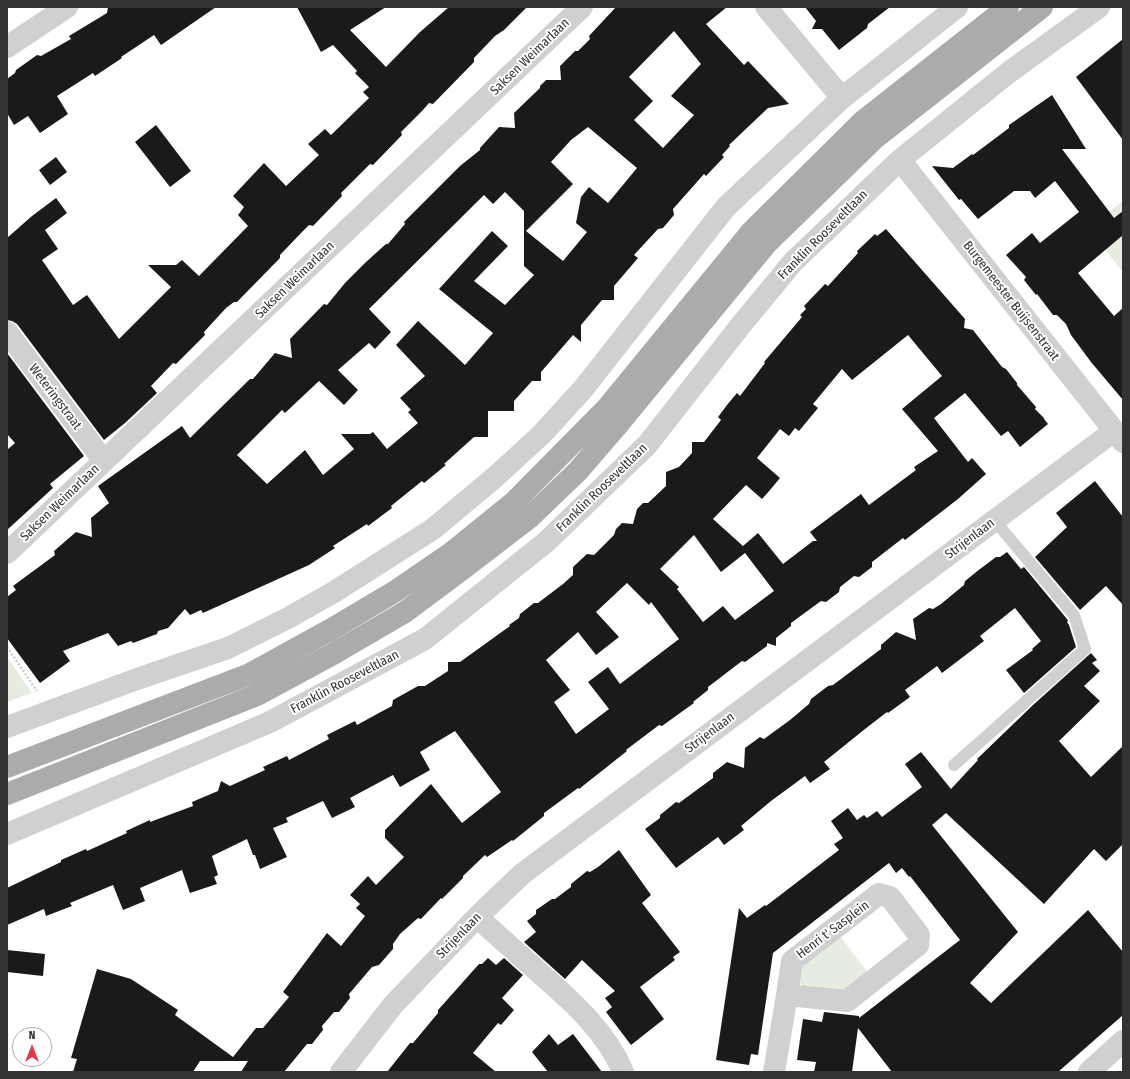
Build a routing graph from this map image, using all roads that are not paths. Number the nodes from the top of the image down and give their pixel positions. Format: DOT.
graph roads {
  1 [pos="67,7"];
  2 [pos="582,7"];
  3 [pos="766,7"];
  4 [pos="958,7"];
  5 [pos="1008,7"];
  6 [pos="1042,7"];
  7 [pos="1099,7"];
  8 [pos="7,47"];
  9 [pos="842,98"];
  10 [pos="900,160"];
  11 [pos="7,332"];
  12 [pos="1119,437"];
  13 [pos="104,461"];
  14 [pos="995,521"];
  15 [pos="7,553"];
  16 [pos="7,727"];
  17 [pos="954,764"];
  18 [pos="7,767"];
  19 [pos="7,794"];
  20 [pos="7,834"];
  21 [pos="477,917"];
  22 [pos="787,995"];
  23 [pos="1123,1041"];
  24 [pos="341,1072"];
  25 [pos="623,1072"];
  26 [pos="774,1072"];
  27 [pos="1089,1072"];
  1 -- 8 [label="street"];
  2 -- 13 [label="street, Saksen Weimarlaan"];
  3 -- 9 [label="street"];
  4 -- 9 [label="street"];
  5 -- 18 [label="main road"];
  6 -- 19 [label="main road"];
  7 -- 10 [label="street, Franklin Rooseveltlaan"];
  9 -- 16 [label="street"];
  10 -- 12 [label="street, Burgemeester Buijsenstraat"];
  10 -- 20 [label="street, Franklin Rooseveltlaan"];
  11 -- 13 [label="street, Weteringstraat"];
  12 -- 14 [label="street, Strijenlaan"];
  13 -- 15 [label="street, Saksen Weimarlaan"];
  14 -- 17 [label="lane"];
  14 -- 21 [label="street, Strijenlaan"];
  21 -- 24 [label="street, Strijenlaan"];
  21 -- 25 [label="street"];
  22 -- 22 [label="street, Henri t' Sasplein"];
  22 -- 26 [label="street, Henri t' Sasplein"];
  23 -- 27 [label="street"];
}
